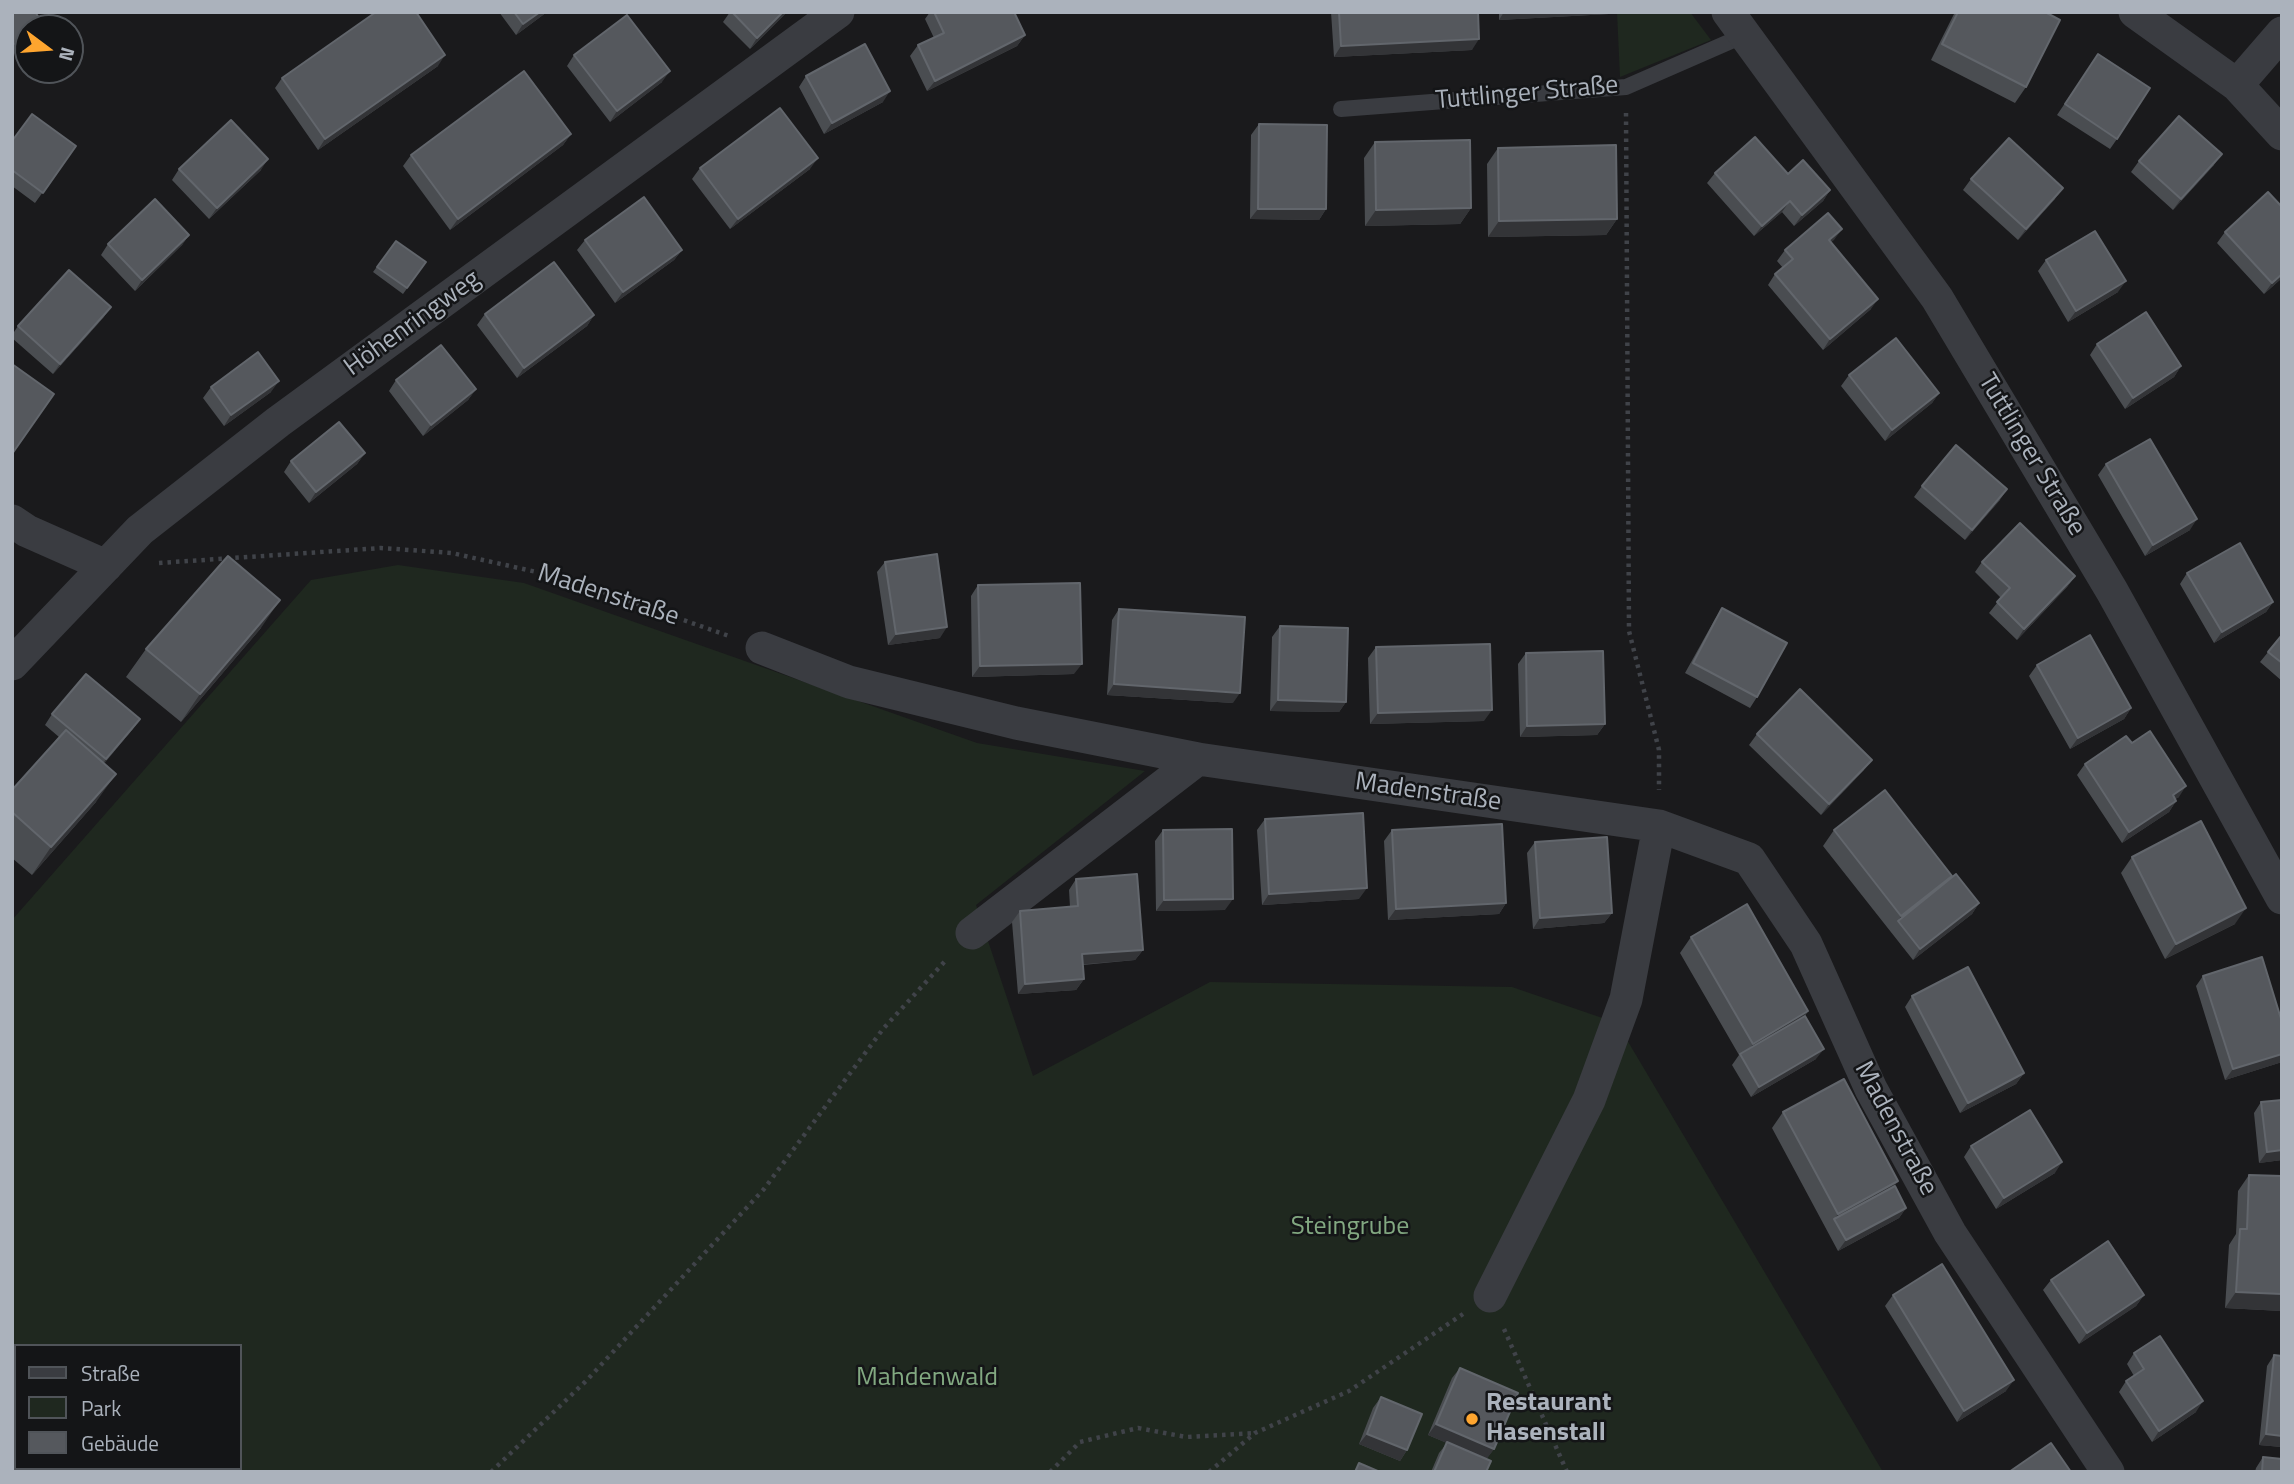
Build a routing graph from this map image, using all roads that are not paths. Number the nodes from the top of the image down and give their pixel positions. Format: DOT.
graph roads {
  1 [pos="838,12"];
  2 [pos="2135,12"];
  3 [pos="1736,24"];
  4 [pos="2282,33"];
  5 [pos="2237,85"];
  6 [pos="1341,109"];
  7 [pos="2282,134"];
  8 [pos="12,521"];
  9 [pos="106,566"];
  10 [pos="762,648"];
  11 [pos="12,664"];
  12 [pos="1198,759"];
  13 [pos="1658,826"];
  14 [pos="2282,898"];
  15 [pos="972,933"];
  16 [pos="1490,1296"];
  17 [pos="2108,1472"];
  1 -- 9 [label="street, Höhenringweg"];
  2 -- 5 [label="street"];
  3 -- 6 [label="lane, Tuttlinger Straße"];
  3 -- 14 [label="street, Tuttlinger Straße"];
  4 -- 5 [label="street"];
  5 -- 7 [label="street"];
  8 -- 9 [label="street"];
  9 -- 11 [label="street, Höhenringweg"];
  10 -- 12 [label="street, Madenstraße"];
  12 -- 13 [label="street, Madenstraße"];
  12 -- 15 [label="street"];
  13 -- 16 [label="street"];
  13 -- 17 [label="street, Madenstraße"];
}
